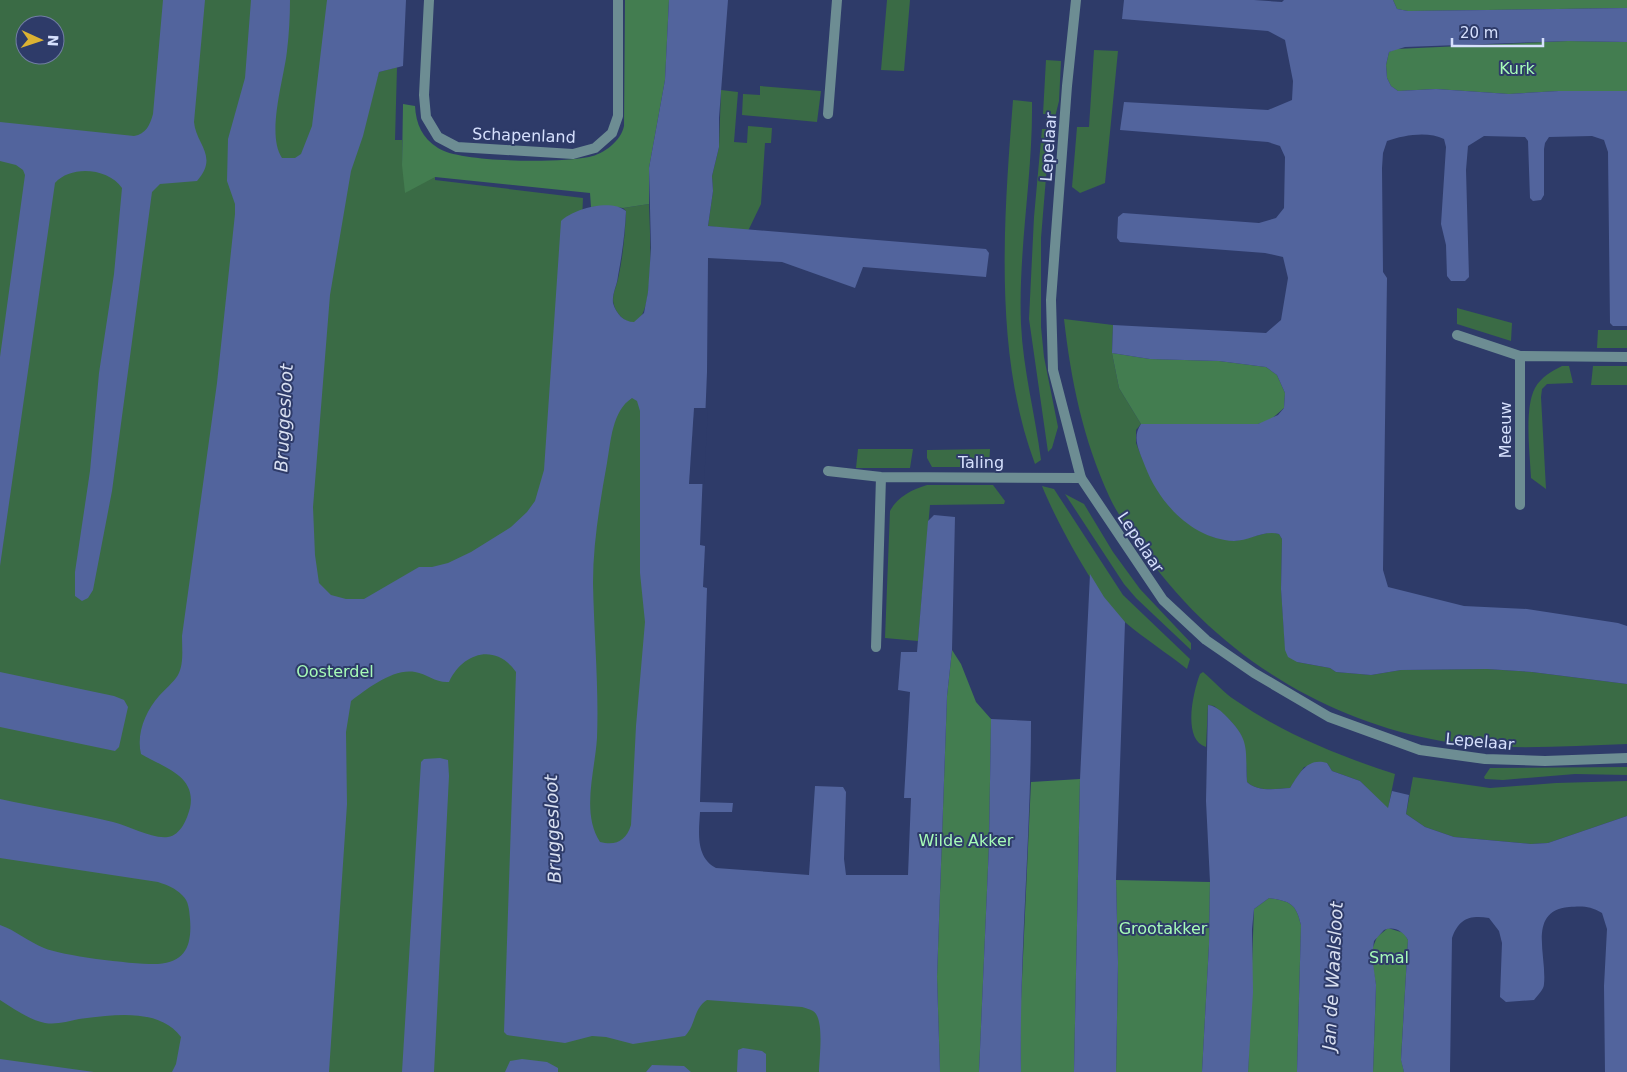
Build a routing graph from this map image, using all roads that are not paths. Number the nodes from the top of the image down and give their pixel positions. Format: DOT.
graph roads {
  1 [pos="428,0"];
  2 [pos="618,0"];
  3 [pos="837,0"];
  4 [pos="1076,0"];
  5 [pos="828,114"];
  6 [pos="1457,335"];
  7 [pos="1520,356"];
  8 [pos="1627,357"];
  9 [pos="828,471"];
  10 [pos="881,477"];
  11 [pos="1082,478"];
  12 [pos="1520,505"];
  13 [pos="876,647"];
  14 [pos="1627,758"];
  1 -- 2 [label="street, Schapenland"];
  3 -- 5 [label="street"];
  4 -- 11 [label="street, Lepelaar"];
  6 -- 7 [label="street"];
  7 -- 8 [label="street"];
  7 -- 12 [label="street, Meeuw"];
  9 -- 10 [label="street, Taling"];
  10 -- 11 [label="street, Taling"];
  10 -- 13 [label="street"];
  11 -- 14 [label="street, Lepelaar"];
}
